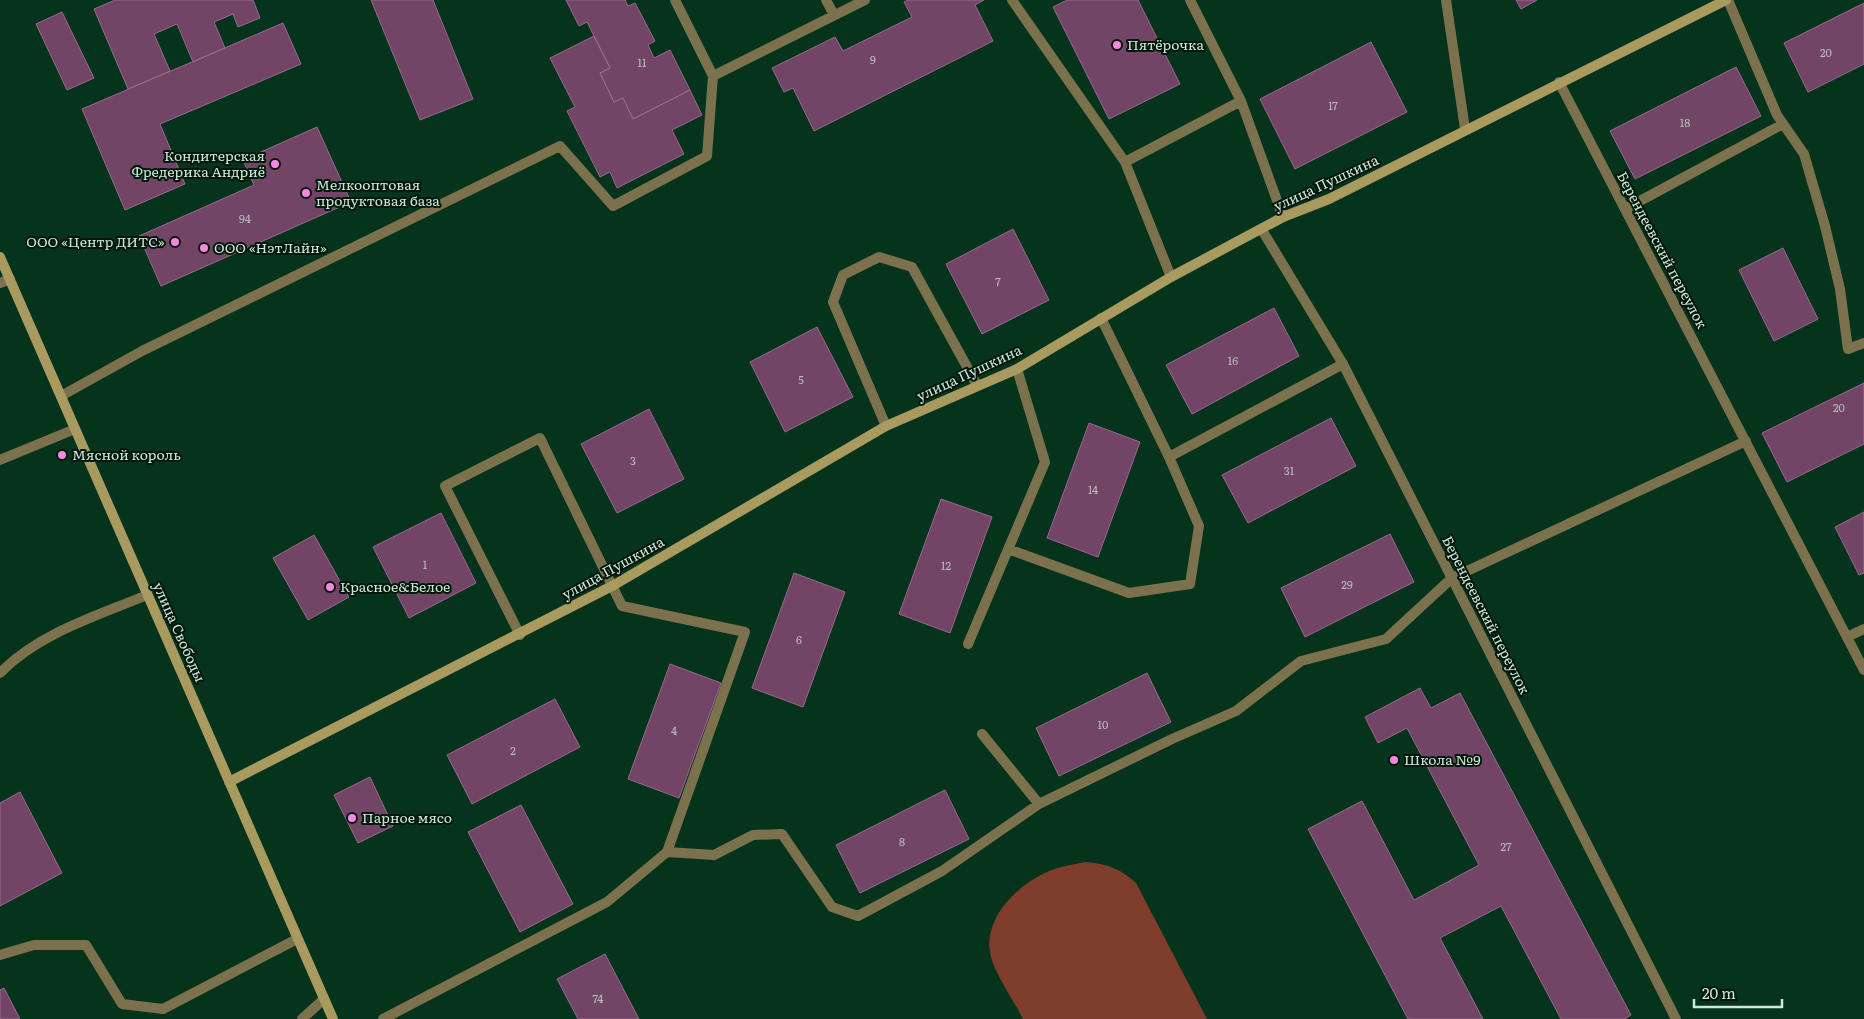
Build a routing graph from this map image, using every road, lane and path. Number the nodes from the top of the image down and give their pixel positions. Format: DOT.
graph roads {
  1 [pos="675,0"];
  2 [pos="826,0"];
  3 [pos="865,0"];
  4 [pos="1012,0"];
  5 [pos="1190,0"];
  6 [pos="1446,0"];
  7 [pos="1727,0"];
  8 [pos="834,15"];
  9 [pos="713,76"];
  10 [pos="1559,82"];
  11 [pos="1242,101"];
  12 [pos="1783,124"];
  13 [pos="1465,129"];
  14 [pos="1125,162"];
  15 [pos="1625,209"];
  16 [pos="1283,217"];
  17 [pos="1262,230"];
  18 [pos="0,256"];
  19 [pos="1171,277"];
  20 [pos="5,281"];
  21 [pos="1101,318"];
  22 [pos="1864,343"];
  23 [pos="1344,364"];
  24 [pos="1017,369"];
  25 [pos="977,385"];
  26 [pos="61,396"];
  27 [pos="886,426"];
  28 [pos="75,429"];
  29 [pos="1746,441"];
  30 [pos="1169,456"];
  31 [pos="0,460"];
  32 [pos="1008,549"];
  33 [pos="1452,578"];
  34 [pos="614,585"];
  35 [pos="147,595"];
  36 [pos="1864,629"];
  37 [pos="520,635"];
  38 [pos="1847,637"];
  39 [pos="968,644"];
  40 [pos="1864,670"];
  41 [pos="0,673"];
  42 [pos="982,734"];
  43 [pos="229,782"];
  44 [pos="1039,804"];
  45 [pos="667,852"];
  46 [pos="298,938"];
  47 [pos="0,955"];
  48 [pos="324,1000"];
  49 [pos="302,1019"];
  50 [pos="333,1019"];
  51 [pos="383,1019"];
  52 [pos="1676,1019"];
  1 -- 9 [label="street"];
  2 -- 8 [label="street"];
  3 -- 8 [label="street"];
  4 -- 14 [label="street"];
  5 -- 11 [label="street"];
  6 -- 13 [label="street"];
  7 -- 10 [label="street, улица Пушкина"];
  7 -- 12 [label="street"];
  8 -- 9 [label="street"];
  9 -- 26 [label="street"];
  10 -- 13 [label="street, улица Пушкина"];
  10 -- 15 [label="street, Берендеевский переулок"];
  11 -- 14 [label="street"];
  11 -- 16 [label="street"];
  12 -- 15 [label="street"];
  12 -- 22 [label="street"];
  13 -- 16 [label="street, улица Пушкина"];
  14 -- 19 [label="street"];
  15 -- 29 [label="street, Берендеевский переулок"];
  16 -- 17 [label="street, улица Пушкина"];
  17 -- 19 [label="street, улица Пушкина"];
  17 -- 23 [label="street, Берендеевский переулок"];
  18 -- 20 [label="street, улица Свободы"];
  19 -- 21 [label="street, улица Пушкина"];
  20 -- 26 [label="street, улица Свободы"];
  21 -- 24 [label="street, улица Пушкина"];
  21 -- 30 [label="street"];
  23 -- 30 [label="street"];
  23 -- 33 [label="street, Берендеевский переулок"];
  24 -- 25 [label="street, улица Пушкина"];
  24 -- 32 [label="street"];
  25 -- 27 [label="street, улица Пушкина"];
  25 -- 27 [label="street"];
  26 -- 28 [label="street, улица Свободы"];
  27 -- 34 [label="street, улица Пушкина"];
  28 -- 31 [label="street"];
  28 -- 35 [label="street, улица Свободы"];
  29 -- 33 [label="street"];
  29 -- 38 [label="street, Берендеевский переулок"];
  30 -- 32 [label="street"];
  32 -- 39 [label="street"];
  33 -- 44 [label="street"];
  33 -- 52 [label="street, Берендеевский переулок"];
  34 -- 37 [label="street, улица Пушкина"];
  34 -- 37 [label="street"];
  34 -- 45 [label="street"];
  35 -- 41 [label="street"];
  35 -- 43 [label="street, улица Свободы"];
  36 -- 38 [label="street"];
  37 -- 43 [label="street, улица Пушкина"];
  38 -- 40 [label="street, Берендеевский переулок"];
  42 -- 44 [label="street"];
  43 -- 46 [label="street, улица Свободы"];
  44 -- 45 [label="street"];
  45 -- 51 [label="street"];
  46 -- 47 [label="street"];
  46 -- 48 [label="street, улица Свободы"];
  48 -- 49 [label="street"];
  48 -- 50 [label="street, улица Свободы"];
}
